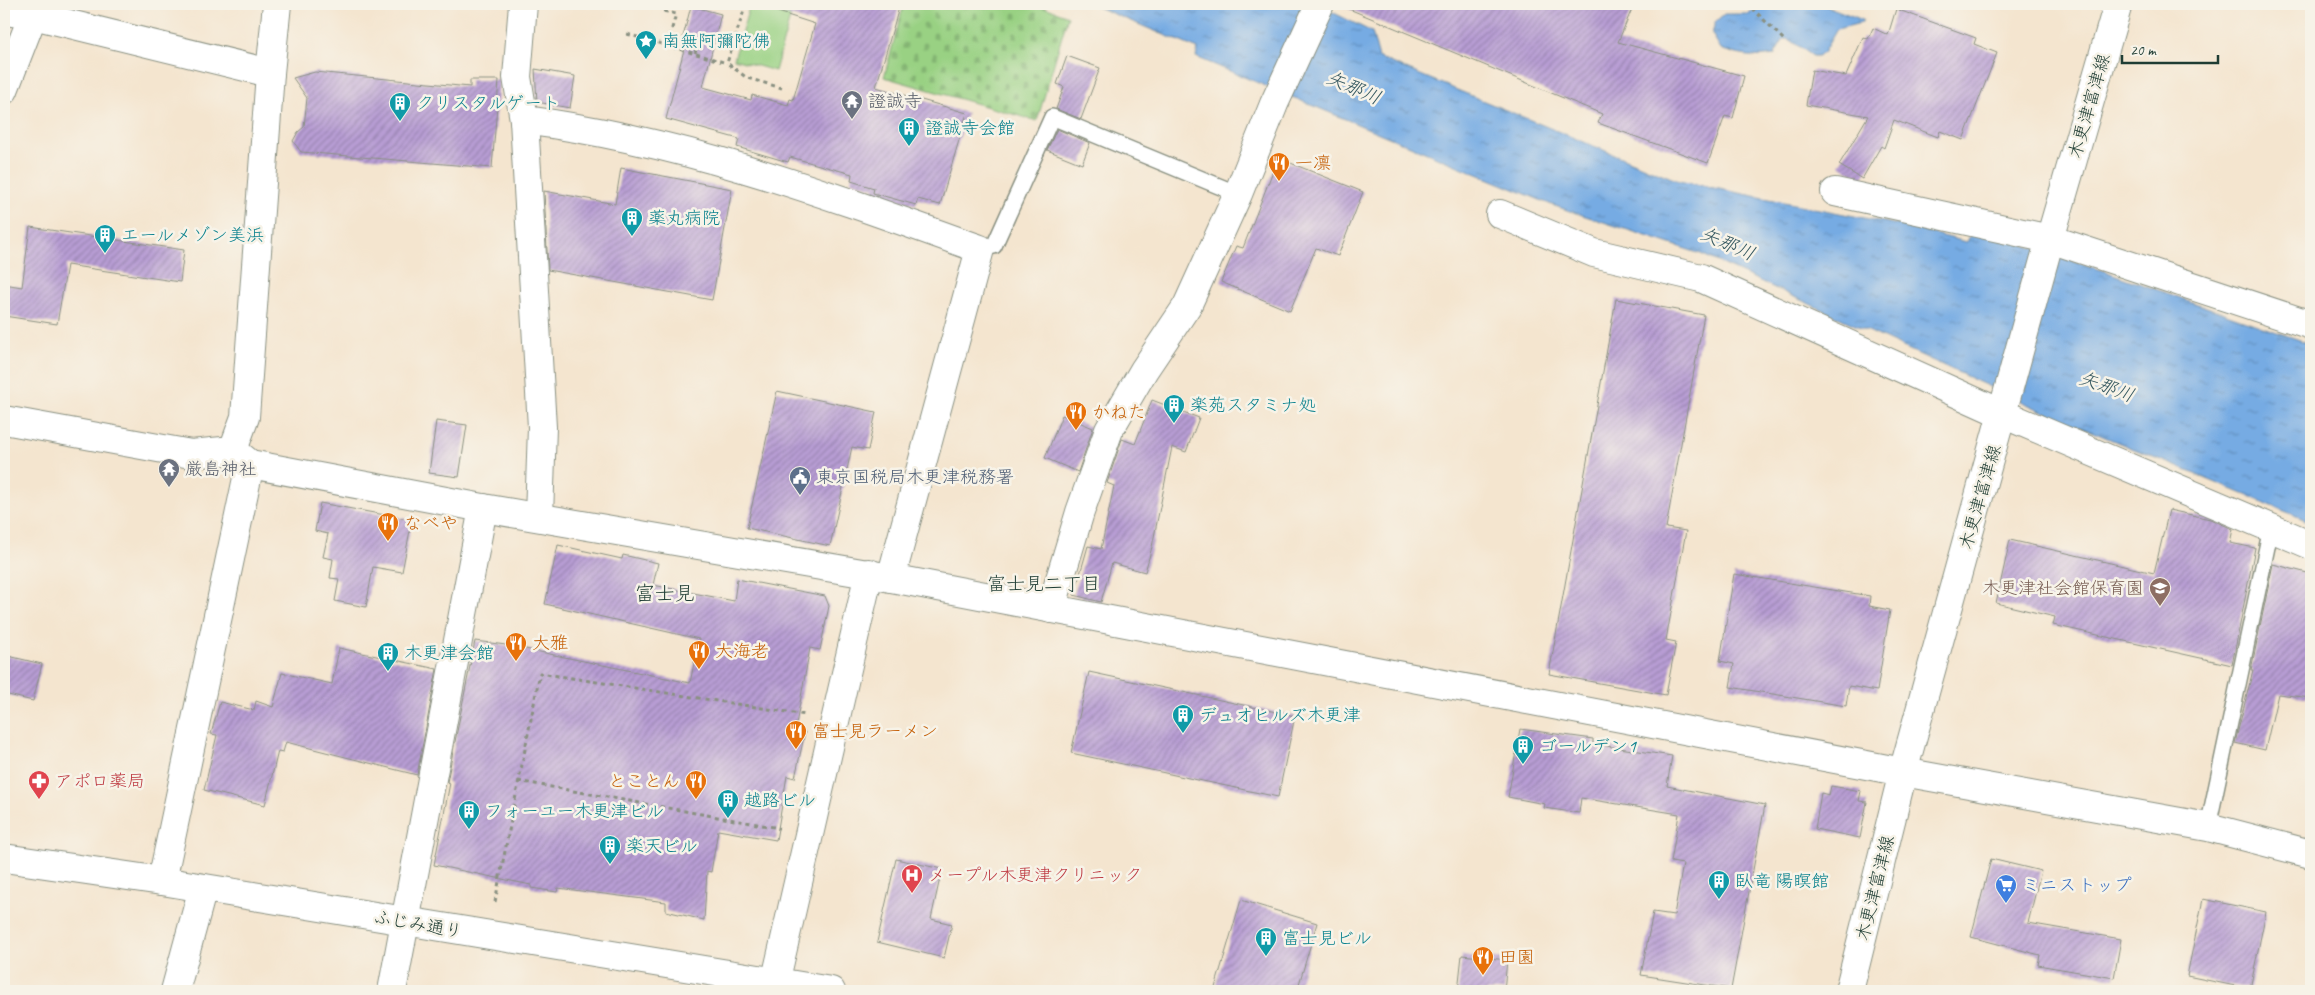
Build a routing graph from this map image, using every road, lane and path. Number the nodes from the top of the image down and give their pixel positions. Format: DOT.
graph roads {
  1 [pos="277,4"];
  2 [pos="524,4"];
  3 [pos="662,4"];
  4 [pos="746,4"];
  5 [pos="1320,4"];
  6 [pos="2118,4"];
  7 [pos="1752,8"];
  8 [pos="4,11"];
  9 [pos="32,15"];
  10 [pos="627,34"];
  11 [pos="1785,41"];
  12 [pos="667,46"];
  13 [pos="697,46"];
  14 [pos="695,53"];
  15 [pos="727,63"];
  16 [pos="270,73"];
  17 [pos="782,88"];
  18 [pos="4,90"];
  19 [pos="524,120"];
  20 [pos="1835,192"];
  21 [pos="1238,194"];
  22 [pos="1500,214"];
  23 [pos="2050,239"];
  24 [pos="980,249"];
  25 [pos="2311,325"];
  26 [pos="2003,414"];
  27 [pos="4,420"];
  28 [pos="241,457"];
  29 [pos="483,508"];
  30 [pos="539,517"];
  31 [pos="2271,528"];
  32 [pos="2311,545"];
  33 [pos="880,576"];
  34 [pos="1051,609"];
  35 [pos="809,716"];
  36 [pos="1903,772"];
  37 [pos="518,782"];
  38 [pos="2208,827"];
  39 [pos="779,828"];
  40 [pos="2311,854"];
  41 [pos="4,858"];
  42 [pos="162,881"];
  43 [pos="203,888"];
  44 [pos="495,902"];
  45 [pos="404,921"];
  46 [pos="774,987"];
  47 [pos="175,991"];
  48 [pos="392,991"];
  49 [pos="831,991"];
  50 [pos="1849,991"];
  1 -- 16 [label="street"];
  2 -- 19 [label="street"];
  3 -- 12 [label="path"];
  4 -- 15 [label="path"];
  5 -- 21 [label="street"];
  6 -- 23 [label="street, 木更津富津線"];
  7 -- 11 [label="path"];
  8 -- 9 [label="street"];
  9 -- 16 [label="street"];
  9 -- 18 [label="street"];
  10 -- 12 [label="path"];
  12 -- 14 [label="path"];
  13 -- 14 [label="path"];
  14 -- 15 [label="path"];
  15 -- 17 [label="path"];
  16 -- 28 [label="street"];
  19 -- 24 [label="street"];
  19 -- 30 [label="street"];
  20 -- 23 [label="street"];
  21 -- 24 [label="lane"];
  21 -- 34 [label="street"];
  22 -- 26 [label="street"];
  23 -- 25 [label="street"];
  23 -- 26 [label="street, 木更津富津線"];
  24 -- 33 [label="street"];
  26 -- 31 [label="street"];
  26 -- 36 [label="street, 木更津富津線"];
  27 -- 28 [label="street"];
  28 -- 29 [label="street"];
  28 -- 42 [label="street"];
  29 -- 30 [label="street"];
  29 -- 45 [label="street"];
  30 -- 33 [label="street"];
  31 -- 32 [label="street"];
  31 -- 38 [label="lane"];
  33 -- 34 [label="street"];
  33 -- 46 [label="street"];
  34 -- 36 [label="street"];
  35 -- 37 [label="path"];
  36 -- 38 [label="street"];
  36 -- 50 [label="street, 木更津富津線"];
  37 -- 39 [label="path"];
  37 -- 44 [label="path"];
  38 -- 40 [label="street"];
  41 -- 42 [label="street, ふじみ通り"];
  42 -- 43 [label="street, ふじみ通り"];
  43 -- 45 [label="street, ふじみ通り"];
  43 -- 47 [label="street"];
  45 -- 46 [label="street, ふじみ通り"];
  45 -- 48 [label="street"];
  46 -- 49 [label="street, ふじみ通り"];
}
